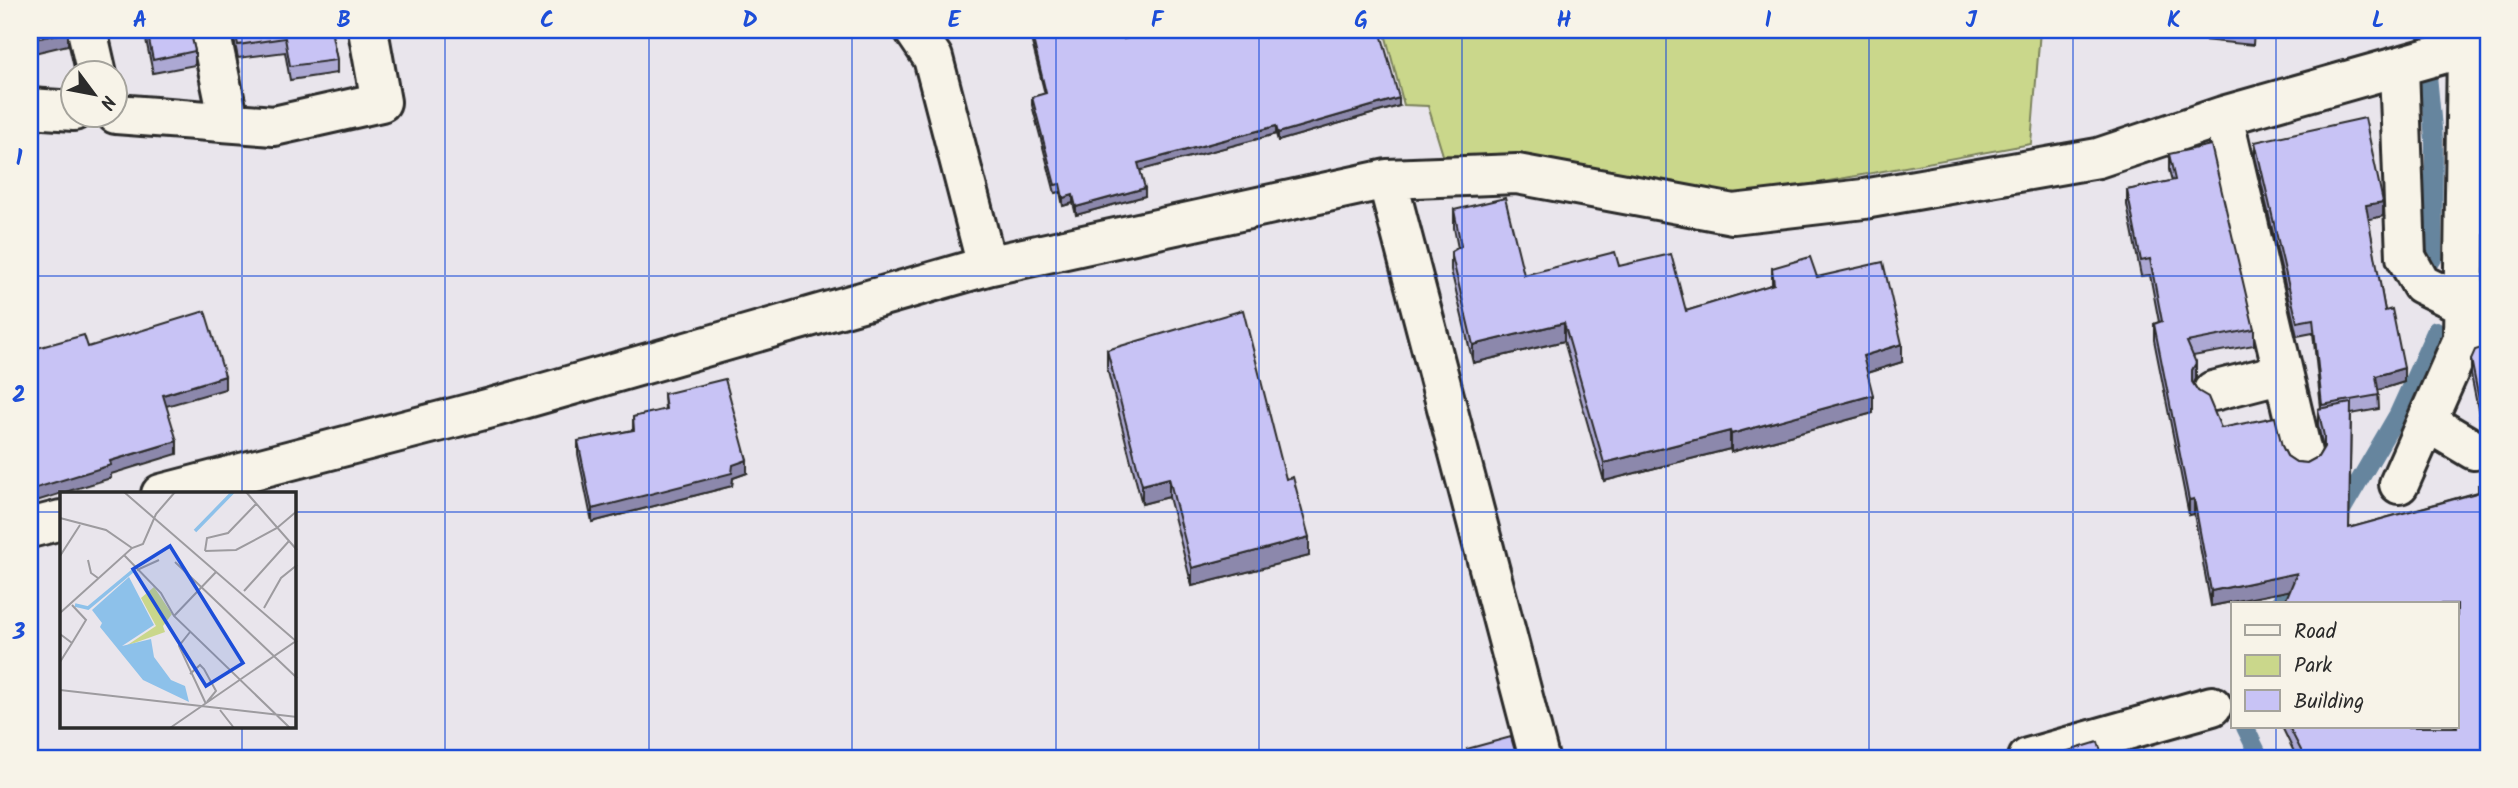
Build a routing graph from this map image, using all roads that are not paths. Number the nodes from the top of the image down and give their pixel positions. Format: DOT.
graph roads {
  1 [pos="87,30"];
  2 [pos="210,30"];
  3 [pos="368,30"];
  4 [pos="914,30"];
  5 [pos="2478,45"];
  6 [pos="94,60"];
  7 [pos="2399,68"];
  8 [pos="30,108"];
  9 [pos="60,110"];
  10 [pos="130,115"];
  11 [pos="2223,116"];
  12 [pos="229,122"];
  13 [pos="1387,179"];
  14 [pos="987,266"];
  15 [pos="2464,305"];
  16 [pos="2283,373"];
  17 [pos="2213,391"];
  18 [pos="2427,422"];
  19 [pos="2474,450"];
  20 [pos="2303,457"];
  21 [pos="2399,484"];
  22 [pos="169,492"];
  23 [pos="60,520"];
  24 [pos="30,528"];
  25 [pos="2212,706"];
  26 [pos="1539,758"];
  27 [pos="2028,758"];
  1 -- 6 [label="street"];
  2 -- 12 [label="street"];
  3 -- 12 [label="street"];
  4 -- 14 [label="street"];
  5 -- 7 [label="street"];
  5 -- 15 [label="street"];
  7 -- 11 [label="street"];
  7 -- 15 [label="street"];
  8 -- 9 [label="street"];
  10 -- 12 [label="street"];
  11 -- 13 [label="street"];
  11 -- 16 [label="street"];
  13 -- 14 [label="street"];
  13 -- 26 [label="street"];
  14 -- 22 [label="street"];
  15 -- 18 [label="street"];
  16 -- 17 [label="street"];
  16 -- 20 [label="street"];
  18 -- 19 [label="street"];
  18 -- 21 [label="street"];
  23 -- 24 [label="street"];
  25 -- 27 [label="street"];
}
